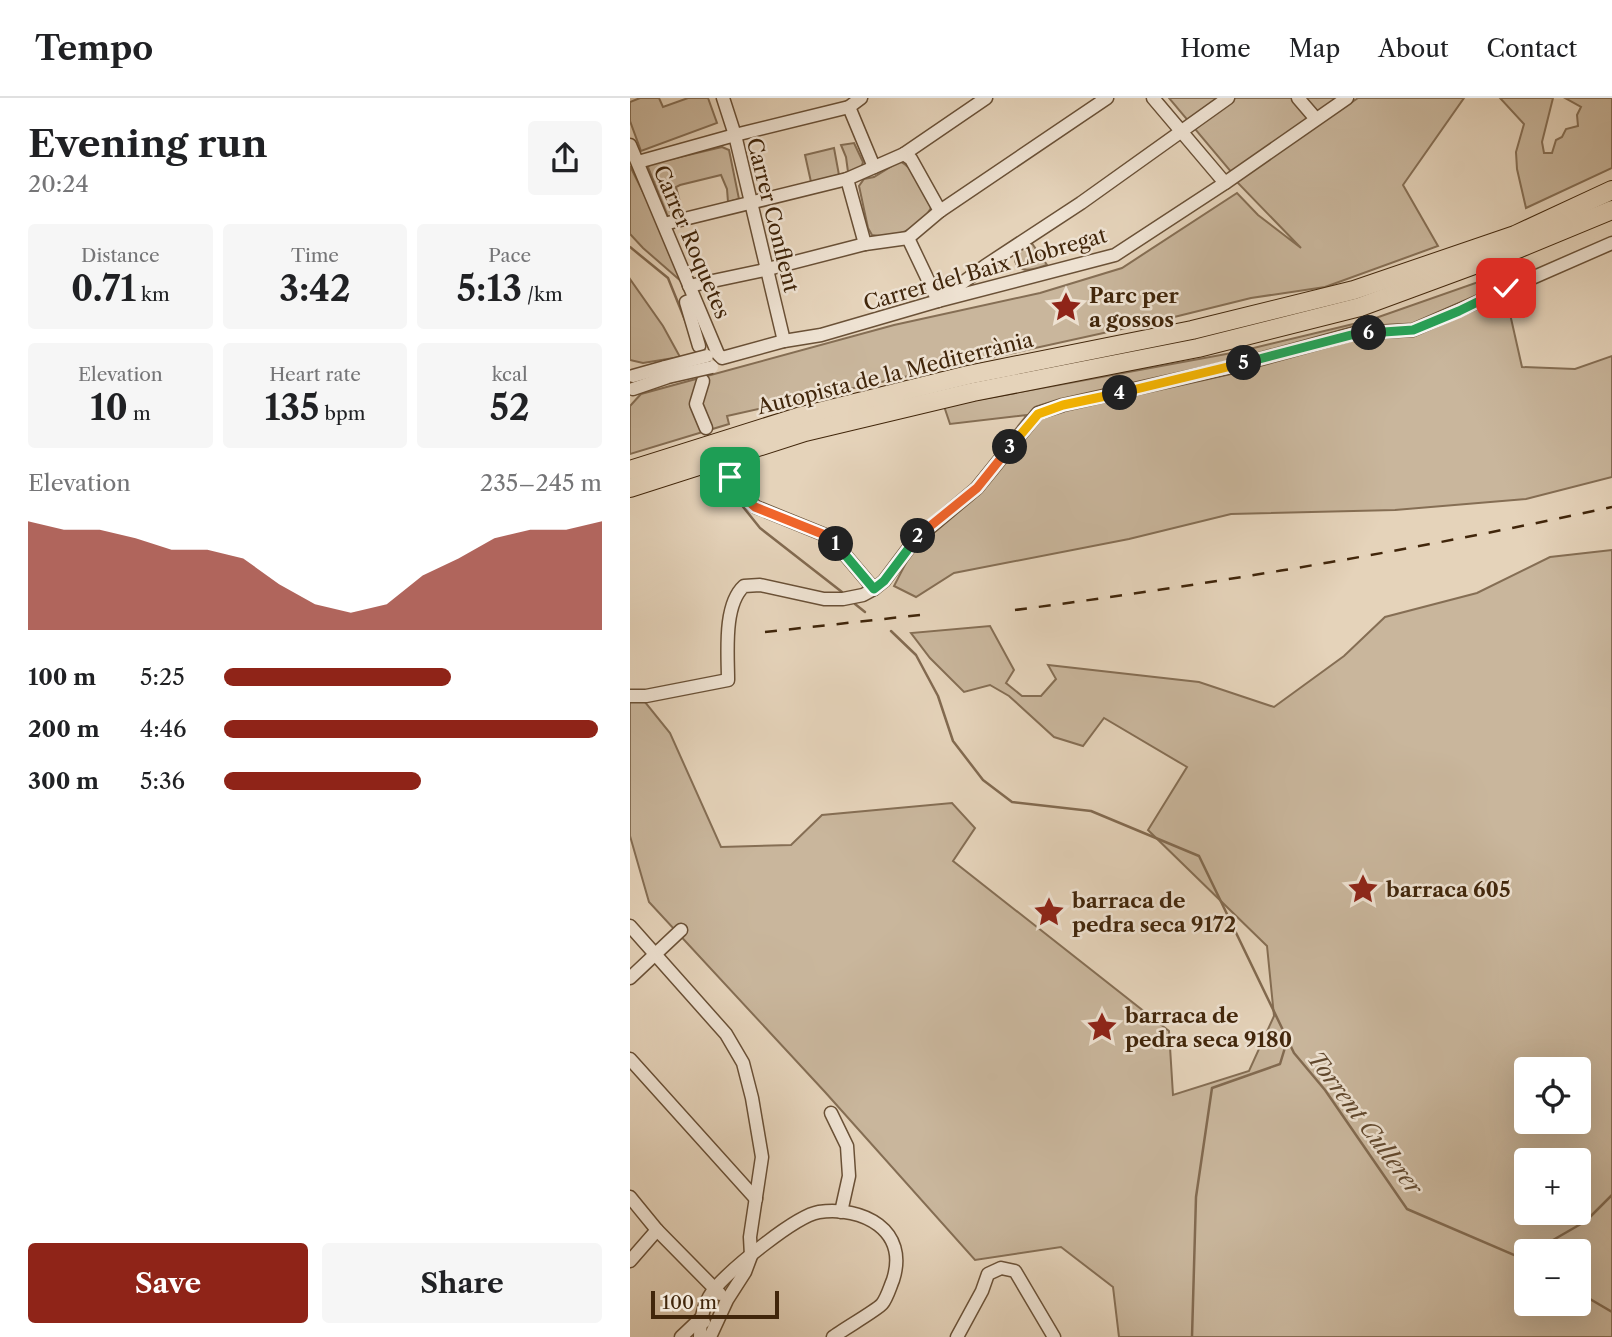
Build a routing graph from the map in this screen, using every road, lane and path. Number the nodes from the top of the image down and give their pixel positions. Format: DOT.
graph roads {
  1 [pos="723,98"];
  2 [pos="861,98"];
  3 [pos="986,98"];
  4 [pos="1107,98"];
  5 [pos="1153,98"];
  6 [pos="1228,98"];
  7 [pos="1298,98"];
  8 [pos="1348,98"];
  9 [pos="849,107"];
  10 [pos="1316,119"];
  11 [pos="1181,130"];
  12 [pos="735,135"];
  13 [pos="630,145"];
  14 [pos="904,154"];
  15 [pos="638,162"];
  16 [pos="874,167"];
  17 [pos="847,179"];
  18 [pos="1225,183"];
  19 [pos="1612,190"];
  20 [pos="750,201"];
  21 [pos="1612,210"];
  22 [pos="940,211"];
  23 [pos="664,224"];
  24 [pos="908,238"];
  25 [pos="1612,243"];
  26 [pos="865,244"];
  27 [pos="766,269"];
  28 [pos="689,286"];
  29 [pos="694,299"];
  30 [pos="938,301"];
  31 [pos="784,341"];
  32 [pos="698,346"];
  33 [pos="719,356"];
  34 [pos="703,381"];
  35 [pos="631,383"];
  36 [pos="706,428"];
  37 [pos="630,470"];
  38 [pos="730,477"];
  39 [pos="630,488"];
  40 [pos="874,589"];
  41 [pos="630,696"];
  42 [pos="630,926"];
  43 [pos="681,930"];
  44 [pos="656,955"];
  45 [pos="630,978"];
  46 [pos="630,1059"];
  47 [pos="831,1113"];
  48 [pos="759,1177"];
  49 [pos="743,1185"];
  50 [pos="630,1197"];
  51 [pos="756,1199"];
  52 [pos="841,1212"];
  53 [pos="657,1230"];
  54 [pos="751,1255"];
  55 [pos="630,1261"];
  56 [pos="715,1289"];
  57 [pos="727,1300"];
  58 [pos="699,1319"];
  59 [pos="712,1331"];
  60 [pos="681,1337"];
  61 [pos="700,1337"];
  62 [pos="833,1337"];
  63 [pos="957,1337"];
  64 [pos="1054,1337"];
  1 -- 12 [label="street, Carrer Conflent"];
  2 -- 9 [label="street"];
  3 -- 14 [label="street"];
  4 -- 22 [label="street"];
  5 -- 11 [label="street"];
  6 -- 11 [label="street"];
  7 -- 10 [label="street"];
  8 -- 10 [label="street, Carrer del Baix Llobregat"];
  9 -- 12 [label="street"];
  9 -- 16 [label="street"];
  10 -- 18 [label="street, Carrer del Baix Llobregat"];
  11 -- 18 [label="street"];
  11 -- 30 [label="street"];
  12 -- 15 [label="street"];
  12 -- 20 [label="street, Carrer Conflent"];
  13 -- 15 [label="street, Carrer Roquetes"];
  14 -- 16 [label="street"];
  14 -- 22 [label="street"];
  15 -- 23 [label="street, Carrer Roquetes"];
  16 -- 17 [label="street"];
  17 -- 20 [label="street"];
  17 -- 26 [label="street"];
  18 -- 30 [label="street, Carrer del Baix Llobregat"];
  19 -- 37 [label="highway, Autopista de la Mediterrània"];
  20 -- 23 [label="street"];
  20 -- 27 [label="street, Carrer Conflent"];
  21 -- 39 [label="highway, Autopista de la Mediterrània"];
  22 -- 24 [label="street"];
  23 -- 28 [label="street, Carrer Roquetes"];
  24 -- 26 [label="street"];
  24 -- 30 [label="street"];
  25 -- 40 [label="street"];
  26 -- 27 [label="street"];
  27 -- 28 [label="street"];
  27 -- 31 [label="street, Carrer Conflent"];
  28 -- 29 [label="street, Carrer Roquetes"];
  29 -- 32 [label="street"];
  29 -- 33 [label="street, Carrer Roquetes"];
  30 -- 31 [label="street, Carrer del Baix Llobregat"];
  31 -- 33 [label="street, Carrer del Baix Llobregat"];
  33 -- 35 [label="street, Carrer del Baix Llobregat, bridge"];
  34 -- 36 [label="street"];
  38 -- 40 [label="street"];
  40 -- 41 [label="street"];
  42 -- 44 [label="street"];
  43 -- 44 [label="street"];
  44 -- 45 [label="street"];
  44 -- 48 [label="street"];
  46 -- 49 [label="street"];
  47 -- 52 [label="street"];
  48 -- 49 [label="street"];
  48 -- 51 [label="street"];
  49 -- 51 [label="street"];
  50 -- 53 [label="street"];
  51 -- 54 [label="street"];
  52 -- 54 [label="street"];
  52 -- 62 [label="street"];
  53 -- 55 [label="street"];
  53 -- 56 [label="street"];
  54 -- 56 [label="street"];
  54 -- 57 [label="street"];
  56 -- 57 [label="street"];
  56 -- 58 [label="street"];
  57 -- 59 [label="street"];
  58 -- 59 [label="street"];
  58 -- 60 [label="street"];
  58 -- 61 [label="street"];
  63 -- 64 [label="street"];
}
